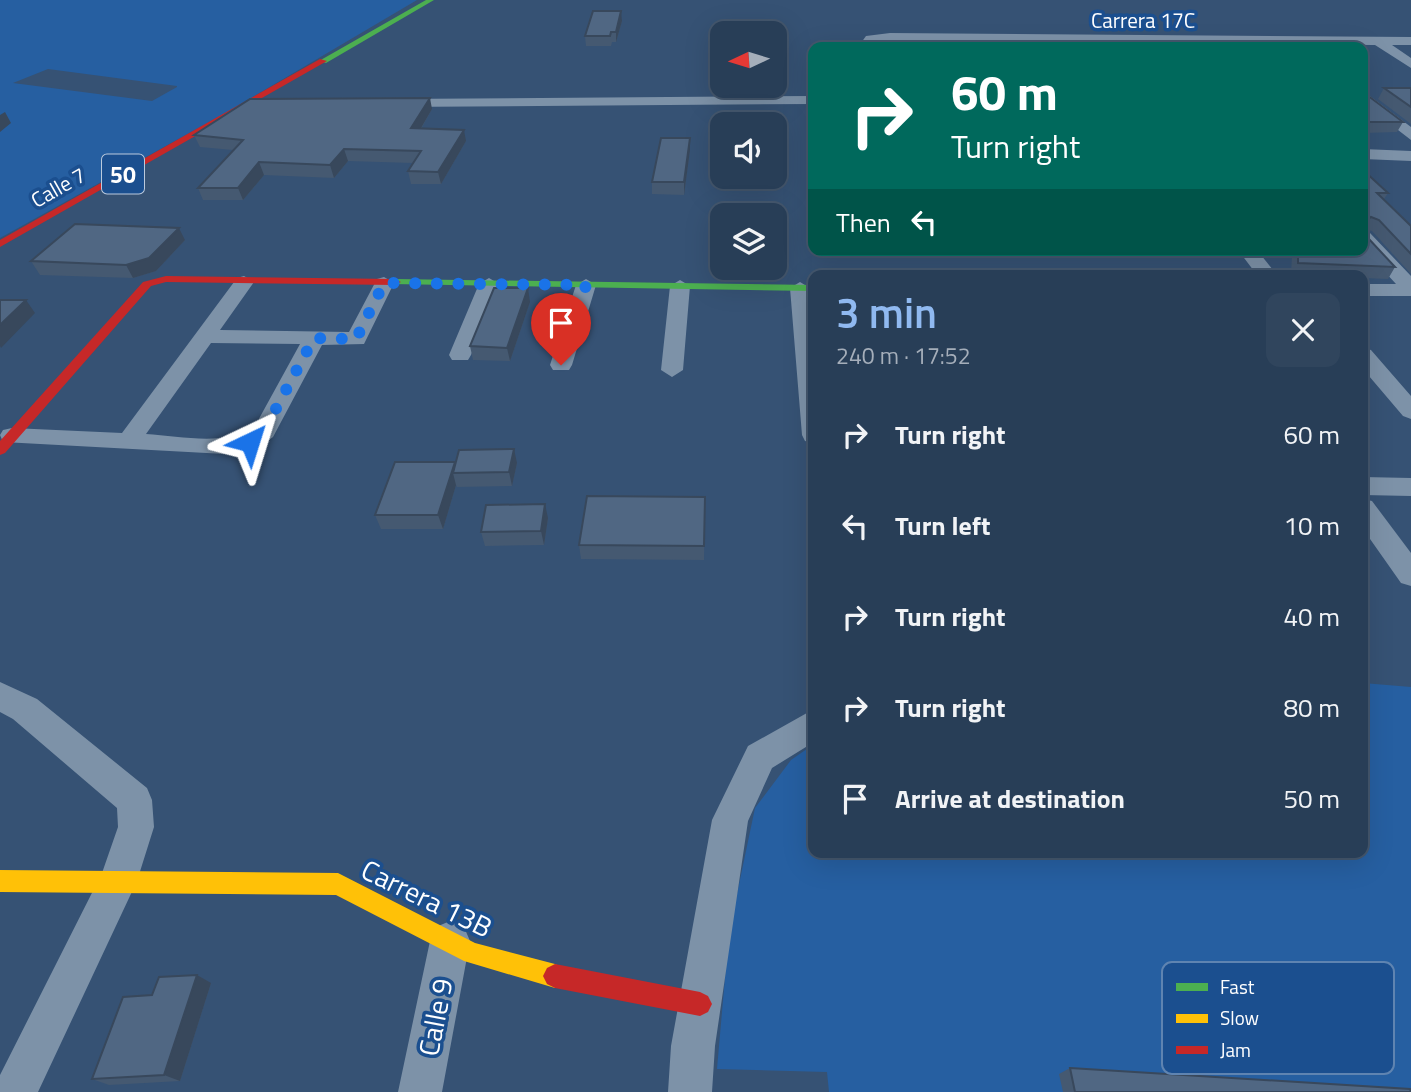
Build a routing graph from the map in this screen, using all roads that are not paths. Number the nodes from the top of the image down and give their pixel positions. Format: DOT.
graph roads {
  1 [pos="431,0"];
  2 [pos="1376,39"];
  3 [pos="1411,41"];
  4 [pos="867,42"];
  5 [pos="1038,42"];
  6 [pos="1319,42"];
  7 [pos="1411,64"];
  8 [pos="808,100"];
  9 [pos="1368,100"];
  10 [pos="376,103"];
  11 [pos="247,104"];
  12 [pos="284,104"];
  13 [pos="1411,135"];
  14 [pos="1368,154"];
  15 [pos="1411,156"];
  16 [pos="1368,242"];
  17 [pos="0,244"];
  18 [pos="1252,256"];
  19 [pos="1263,270"];
  20 [pos="244,282"];
  21 [pos="384,283"];
  22 [pos="489,284"];
  23 [pos="586,285"];
  24 [pos="680,286"];
  25 [pos="807,288"];
  26 [pos="1411,289"];
  27 [pos="1368,290"];
  28 [pos="808,310"];
  29 [pos="207,336"];
  30 [pos="314,338"];
  31 [pos="460,355"];
  32 [pos="1368,361"];
  33 [pos="561,365"];
  34 [pos="672,370"];
  35 [pos="1411,411"];
  36 [pos="128,442"];
  37 [pos="6,443"];
  38 [pos="1368,486"];
  39 [pos="1411,487"];
  40 [pos="1368,515"];
  41 [pos="1411,575"];
  42 [pos="0,696"];
  43 [pos="808,728"];
  44 [pos="0,881"];
  45 [pos="118,881"];
  46 [pos="450,941"];
  47 [pos="700,1003"];
  48 [pos="12,1084"];
  49 [pos="420,1092"];
  50 [pos="690,1092"];
  1 -- 11 [label="main road, 50"];
  2 -- 3 [label="street, Carrera 17C"];
  2 -- 6 [label="street, Carrera 17C"];
  2 -- 7 [label="street"];
  4 -- 5 [label="street, Carrera 17C"];
  8 -- 10 [label="street"];
  9 -- 13 [label="street"];
  11 -- 12 [label="street"];
  11 -- 17 [label="main road, Calle 7 / 50"];
  14 -- 15 [label="street"];
  16 -- 26 [label="street"];
  18 -- 19 [label="street"];
  20 -- 21 [label="main road"];
  20 -- 29 [label="street"];
  20 -- 37 [label="main road"];
  21 -- 22 [label="main road"];
  21 -- 30 [label="street"];
  22 -- 23 [label="main road"];
  22 -- 31 [label="street"];
  23 -- 24 [label="main road"];
  23 -- 33 [label="street"];
  24 -- 25 [label="main road"];
  24 -- 34 [label="street"];
  25 -- 28 [label="street"];
  26 -- 27 [label="street"];
  29 -- 30 [label="street"];
  29 -- 36 [label="street"];
  30 -- 36 [label="street"];
  32 -- 35 [label="street"];
  36 -- 37 [label="street"];
  38 -- 39 [label="street"];
  40 -- 41 [label="street"];
  42 -- 45 [label="street"];
  43 -- 47 [label="street"];
  44 -- 45 [label="main road, Carrera 13B"];
  45 -- 46 [label="main road, Carrera 13B"];
  45 -- 48 [label="street"];
  46 -- 47 [label="main road, Carrera 13B"];
  46 -- 49 [label="street, Calle 9"];
  47 -- 50 [label="street"];
}
